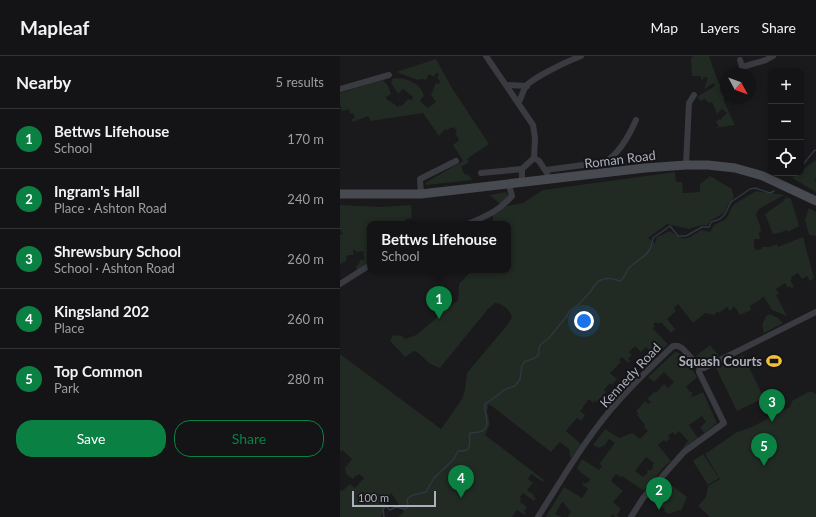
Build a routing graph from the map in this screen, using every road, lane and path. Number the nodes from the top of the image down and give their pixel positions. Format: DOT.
graph roads {
  1 [pos="486,56"];
  2 [pos="581,56"];
  3 [pos="774,56"];
  4 [pos="740,60"];
  5 [pos="389,75"];
  6 [pos="506,85"];
  7 [pos="527,86"];
  8 [pos="340,89"];
  9 [pos="694,95"];
  10 [pos="518,103"];
  11 [pos="636,120"];
  12 [pos="534,158"];
  13 [pos="456,161"];
  14 [pos="686,165"];
  15 [pos="522,169"];
  16 [pos="546,170"];
  17 [pos="481,173"];
  18 [pos="548,180"];
  19 [pos="522,183"];
  20 [pos="509,185"];
  21 [pos="340,194"];
  22 [pos="421,194"];
  23 [pos="816,201"];
  24 [pos="475,221"];
  25 [pos="367,267"];
  26 [pos="340,284"];
  27 [pos="816,312"];
  28 [pos="700,367"];
  29 [pos="538,517"];
  30 [pos="631,517"];
  1 -- 6 [label="street"];
  2 -- 7 [label="street"];
  3 -- 4 [label="street"];
  5 -- 8 [label="street"];
  6 -- 7 [label="street"];
  6 -- 10 [label="street"];
  7 -- 10 [label="street"];
  9 -- 14 [label="street"];
  10 -- 12 [label="street"];
  11 -- 16 [label="street, Roman Road"];
  12 -- 15 [label="street"];
  12 -- 16 [label="street"];
  13 -- 22 [label="street"];
  14 -- 18 [label="main road, Roman Road"];
  14 -- 23 [label="main road, Roman Road"];
  15 -- 17 [label="street"];
  15 -- 19 [label="street"];
  16 -- 18 [label="street"];
  18 -- 19 [label="main road, Roman Road"];
  19 -- 20 [label="main road, Roman Road"];
  20 -- 22 [label="main road, Roman Road"];
  20 -- 24 [label="street"];
  21 -- 22 [label="main road, Roman Road"];
  25 -- 26 [label="street"];
  27 -- 28 [label="street"];
  28 -- 29 [label="street, Kennedy Road"];
  28 -- 30 [label="street"];
}
